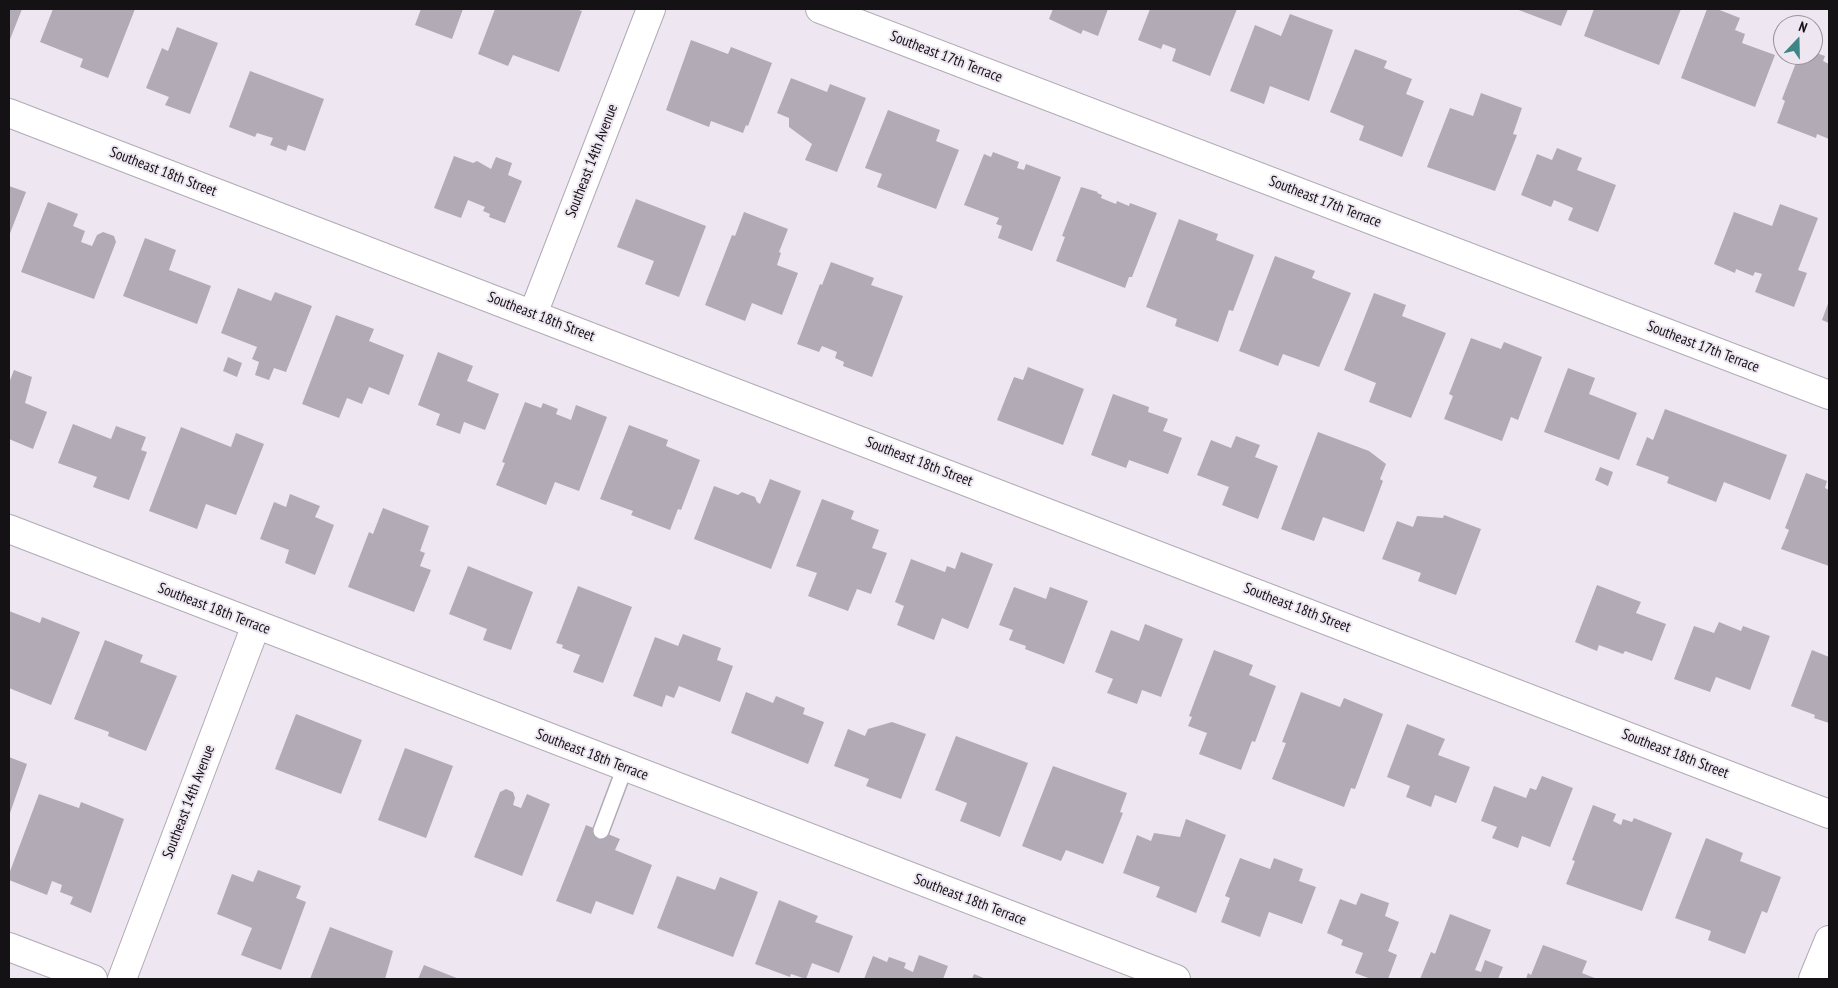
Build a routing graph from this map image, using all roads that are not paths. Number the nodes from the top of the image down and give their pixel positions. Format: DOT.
graph roads {
  1 [pos="651,9"];
  2 [pos="820,9"];
  3 [pos="9,113"];
  4 [pos="533,314"];
  5 [pos="1829,395"];
  6 [pos="9,529"];
  7 [pos="256,625"];
  8 [pos="625,767"];
  9 [pos="1829,814"];
  10 [pos="601,831"];
  11 [pos="1829,940"];
  12 [pos="9,947"];
  13 [pos="93,979"];
  14 [pos="122,979"];
  15 [pos="1176,979"];
  16 [pos="1813,979"];
  1 -- 4 [label="street, Southeast 14th Avenue"];
  2 -- 5 [label="street, Southeast 17th Terrace"];
  3 -- 4 [label="street, Southeast 18th Street"];
  4 -- 9 [label="street, Southeast 18th Street"];
  6 -- 7 [label="street, Southeast 18th Terrace"];
  7 -- 8 [label="street, Southeast 18th Terrace"];
  7 -- 14 [label="street, Southeast 14th Avenue"];
  8 -- 10 [label="lane"];
  8 -- 15 [label="street, Southeast 18th Terrace"];
  11 -- 16 [label="street"];
  12 -- 13 [label="street"];
}
